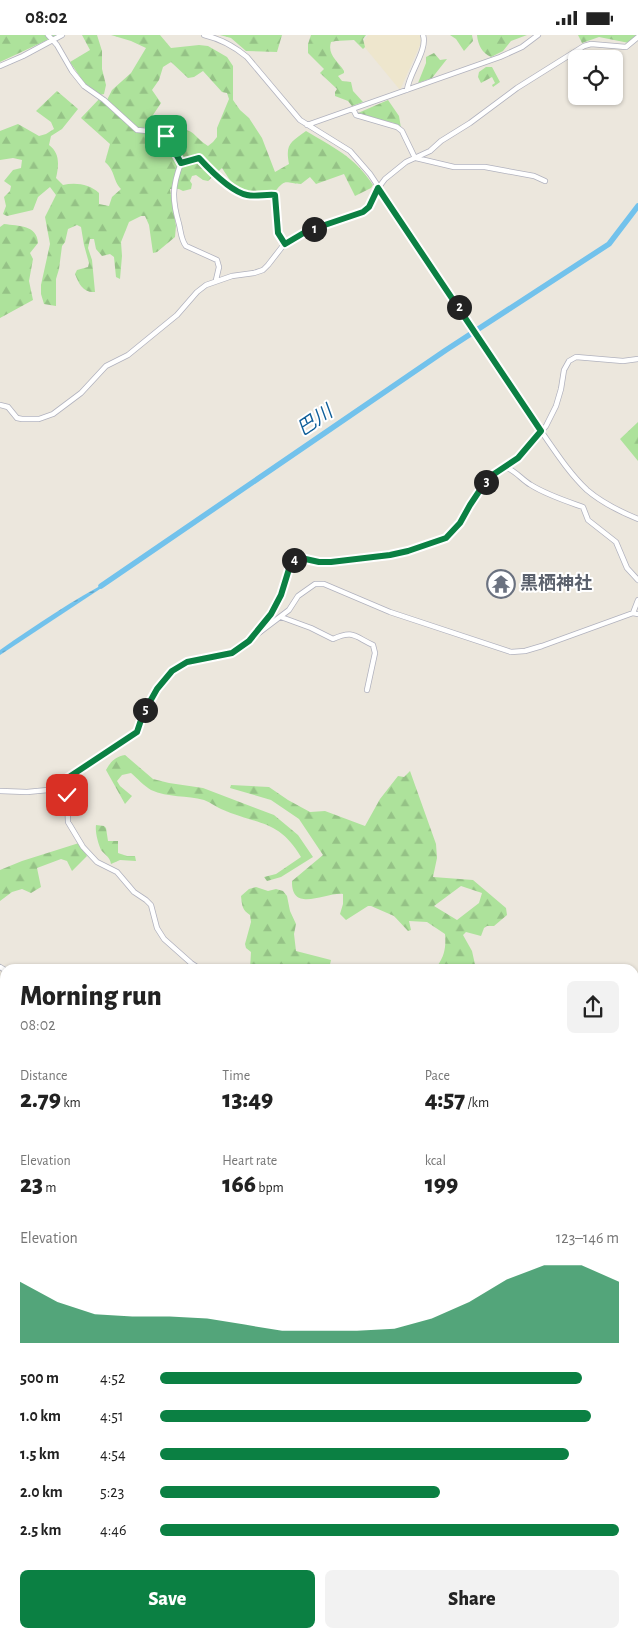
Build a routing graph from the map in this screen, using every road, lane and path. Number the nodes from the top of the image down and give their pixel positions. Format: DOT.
graph roads {
  1 [pos="48,35"];
  2 [pos="62,35"];
  3 [pos="204,35"];
  4 [pos="423,35"];
  5 [pos="538,35"];
  6 [pos="638,37"];
  7 [pos="53,40"];
  8 [pos="0,66"];
  9 [pos="407,90"];
  10 [pos="352,109"];
  11 [pos="307,125"];
  12 [pos="415,158"];
  13 [pos="181,163"];
  14 [pos="545,181"];
  15 [pos="378,188"];
  16 [pos="285,244"];
  17 [pos="216,280"];
  18 [pos="638,359"];
  19 [pos="1,406"];
  20 [pos="541,431"];
  21 [pos="505,467"];
  22 [pos="638,519"];
  23 [pos="638,580"];
  24 [pos="638,600"];
  25 [pos="636,614"];
  26 [pos="281,617"];
  27 [pos="251,638"];
  28 [pos="367,690"];
  29 [pos="60,783"];
  30 [pos="0,791"];
  31 [pos="192,964"];
  1 -- 7 [label="street"];
  2 -- 7 [label="street"];
  3 -- 11 [label="street"];
  4 -- 9 [label="street"];
  5 -- 9 [label="street"];
  6 -- 12 [label="street"];
  7 -- 8 [label="street"];
  7 -- 13 [label="street"];
  9 -- 10 [label="street"];
  10 -- 11 [label="street"];
  10 -- 12 [label="street"];
  11 -- 15 [label="street"];
  12 -- 14 [label="street"];
  12 -- 15 [label="street"];
  13 -- 16 [label="street"];
  13 -- 17 [label="street"];
  15 -- 16 [label="street"];
  15 -- 20 [label="street"];
  16 -- 17 [label="street"];
  17 -- 19 [label="street"];
  18 -- 20 [label="street"];
  20 -- 21 [label="street"];
  20 -- 22 [label="street"];
  21 -- 23 [label="street"];
  21 -- 27 [label="street"];
  24 -- 25 [label="street"];
  25 -- 26 [label="street"];
  26 -- 27 [label="street"];
  26 -- 28 [label="street"];
  27 -- 29 [label="street"];
  29 -- 30 [label="street"];
  29 -- 31 [label="street"];
}
